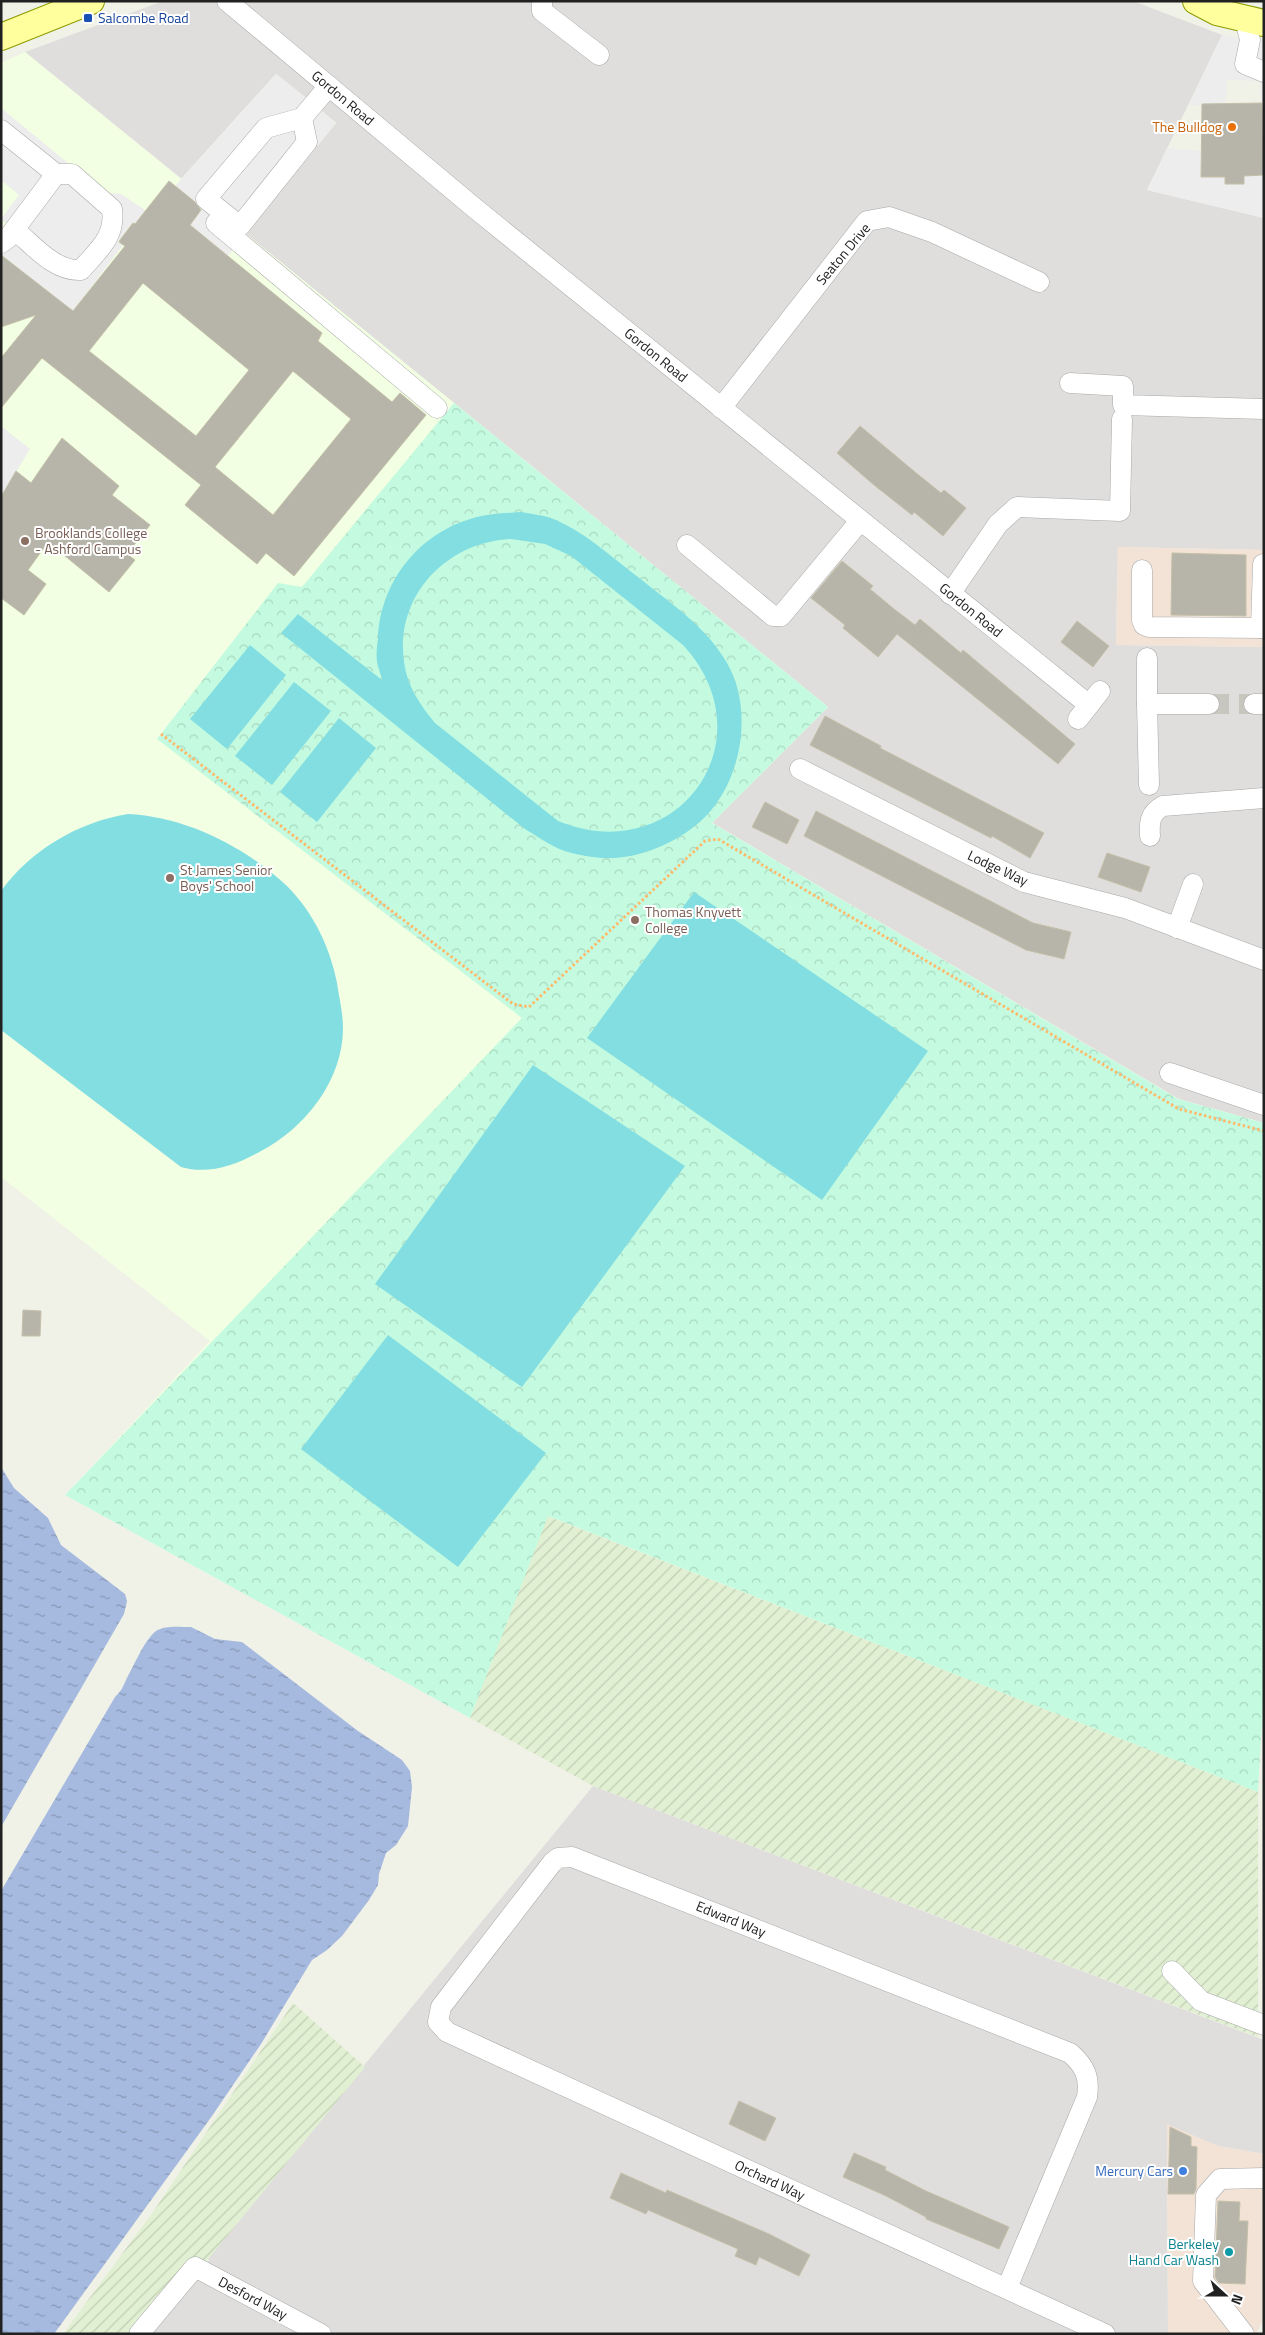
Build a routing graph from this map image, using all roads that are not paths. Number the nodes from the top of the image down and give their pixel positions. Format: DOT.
graph roads {
  1 [pos="91,1"];
  2 [pos="227,1"];
  3 [pos="542,1"];
  4 [pos="1196,1"];
  5 [pos="1254,21"];
  6 [pos="1,37"];
  7 [pos="599,55"];
  8 [pos="1264,72"];
  9 [pos="329,86"];
  10 [pos="302,118"];
  11 [pos="1,130"];
  12 [pos="56,174"];
  13 [pos="224,213"];
  14 [pos="8,237"];
  15 [pos="1038,282"];
  16 [pos="1070,383"];
  17 [pos="437,408"];
  18 [pos="721,408"];
  19 [pos="1264,408"];
  20 [pos="1122,419"];
  21 [pos="860,521"];
  22 [pos="687,545"];
  23 [pos="1263,564"];
  24 [pos="1142,570"];
  25 [pos="950,594"];
  26 [pos="1262,628"];
  27 [pos="1147,658"];
  28 [pos="1147,704"];
  29 [pos="1209,704"];
  30 [pos="1089,705"];
  31 [pos="800,769"];
  32 [pos="1149,784"];
  33 [pos="1264,798"];
  34 [pos="1150,836"];
  35 [pos="1193,884"];
  36 [pos="1177,928"];
  37 [pos="1264,960"];
  38 [pos="1170,1073"];
  39 [pos="1264,1105"];
  40 [pos="1172,1971"];
  41 [pos="438,2022"];
  42 [pos="1264,2024"];
  43 [pos="1264,2178"];
  44 [pos="1007,2288"];
  45 [pos="139,2334"];
  46 [pos="321,2334"];
  47 [pos="1105,2334"];
  48 [pos="1244,2334"];
  1 -- 6 [label="main road"];
  2 -- 9 [label="street, Gordon Road"];
  3 -- 7 [label="street"];
  4 -- 5 [label="main road"];
  5 -- 8 [label="street"];
  9 -- 10 [label="street"];
  9 -- 18 [label="street, Gordon Road"];
  10 -- 13 [label="street"];
  10 -- 13 [label="street"];
  11 -- 12 [label="street"];
  12 -- 14 [label="street"];
  12 -- 14 [label="street"];
  13 -- 17 [label="street"];
  15 -- 18 [label="street, Seaton Drive"];
  16 -- 19 [label="street"];
  18 -- 21 [label="street, Gordon Road"];
  20 -- 25 [label="street"];
  21 -- 22 [label="street"];
  21 -- 25 [label="street, Gordon Road"];
  23 -- 26 [label="street"];
  24 -- 26 [label="street"];
  25 -- 30 [label="street, Gordon Road"];
  27 -- 28 [label="street"];
  28 -- 29 [label="street"];
  28 -- 32 [label="street"];
  31 -- 36 [label="street, Lodge Way"];
  33 -- 34 [label="street"];
  35 -- 36 [label="street"];
  36 -- 37 [label="street, Lodge Way"];
  38 -- 39 [label="street"];
  40 -- 42 [label="street"];
  41 -- 44 [label="street, Orchard Way"];
  41 -- 44 [label="street, Edward Way"];
  43 -- 48 [label="street"];
  44 -- 47 [label="street, Orchard Way"];
  45 -- 46 [label="street, Desford Way"];
}
